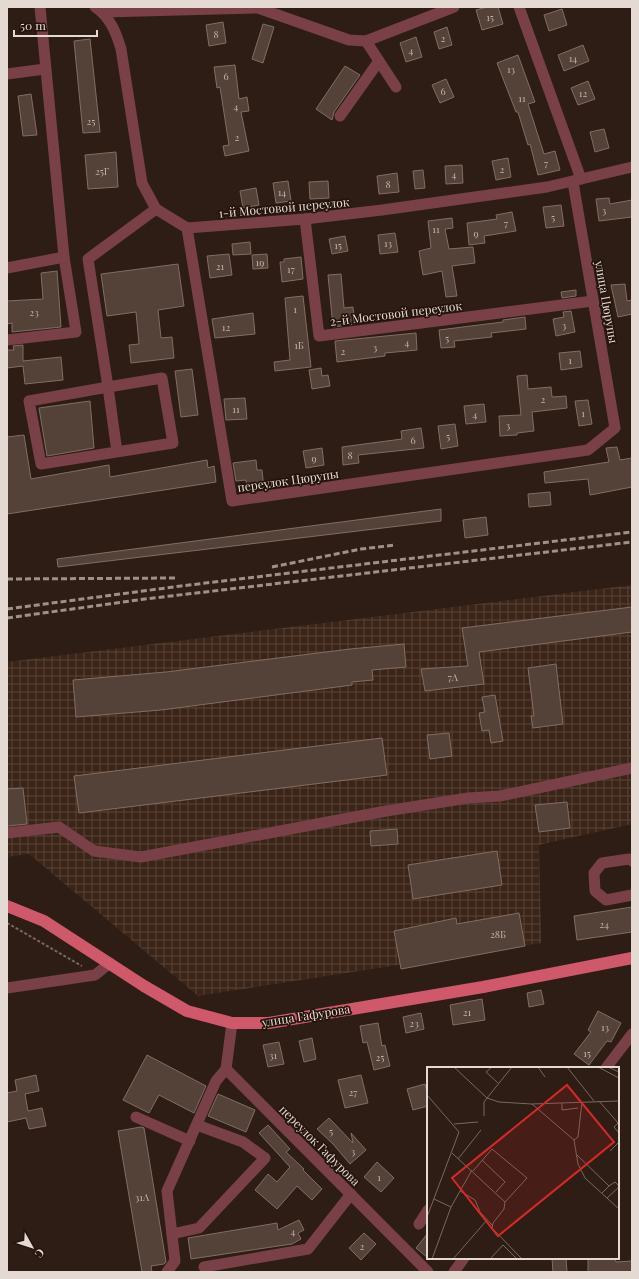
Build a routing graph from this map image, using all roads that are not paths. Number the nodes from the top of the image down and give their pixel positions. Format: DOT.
graph roads {
  1 [pos="40,7"];
  2 [pos="454,7"];
  3 [pos="519,7"];
  4 [pos="164,9"];
  5 [pos="99,10"];
  6 [pos="366,41"];
  7 [pos="379,61"];
  8 [pos="45,70"];
  9 [pos="7,74"];
  10 [pos="396,87"];
  11 [pos="340,116"];
  12 [pos="632,167"];
  13 [pos="577,180"];
  14 [pos="156,209"];
  15 [pos="304,220"];
  16 [pos="187,228"];
  17 [pos="64,257"];
  18 [pos="7,268"];
  19 [pos="593,301"];
  20 [pos="7,340"];
  21 [pos="108,387"];
  22 [pos="615,428"];
  23 [pos="117,452"];
  24 [pos="632,768"];
  25 [pos="7,833"];
  26 [pos="632,861"];
  27 [pos="632,895"];
  28 [pos="7,906"];
  29 [pos="632,958"];
  30 [pos="110,963"];
  31 [pos="7,988"];
  32 [pos="232,1023"];
  33 [pos="632,1034"];
  34 [pos="607,1067"];
  35 [pos="226,1069"];
  36 [pos="136,1117"];
  37 [pos="197,1125"];
  38 [pos="190,1141"];
  39 [pos="351,1194"];
  40 [pos="427,1211"];
  41 [pos="418,1224"];
  42 [pos="172,1234"];
  43 [pos="463,1259"];
  44 [pos="204,1267"];
  45 [pos="168,1272"];
  46 [pos="428,1272"];
  47 [pos="454,1272"];
  1 -- 8 [label="street"];
  2 -- 6 [label="street"];
  3 -- 13 [label="street, улица Цюрупы"];
  4 -- 5 [label="street"];
  4 -- 6 [label="street"];
  5 -- 14 [label="street"];
  6 -- 7 [label="street"];
  7 -- 10 [label="street"];
  7 -- 11 [label="street"];
  8 -- 9 [label="street"];
  8 -- 17 [label="street"];
  12 -- 13 [label="street, 1-й Мостовой переулок"];
  13 -- 15 [label="street, 1-й Мостовой переулок"];
  13 -- 19 [label="street, улица Цюрупы"];
  14 -- 16 [label="street"];
  14 -- 21 [label="street"];
  15 -- 16 [label="street, 1-й Мостовой переулок"];
  15 -- 19 [label="street, 2-й Мостовой переулок"];
  16 -- 22 [label="street, переулок Цюрупы"];
  17 -- 18 [label="street"];
  17 -- 20 [label="street"];
  19 -- 22 [label="street, улица Цюрупы"];
  21 -- 23 [label="street"];
  21 -- 23 [label="street"];
  21 -- 23 [label="street"];
  24 -- 25 [label="street"];
  26 -- 27 [label="street"];
  28 -- 30 [label="main road, улица Гафурова"];
  29 -- 32 [label="main road, улица Гафурова"];
  30 -- 31 [label="street"];
  30 -- 32 [label="main road, улица Гафурова"];
  32 -- 35 [label="street"];
  33 -- 34 [label="street"];
  35 -- 37 [label="street"];
  35 -- 39 [label="street, переулок Гафурова"];
  36 -- 38 [label="street"];
  37 -- 38 [label="street"];
  37 -- 42 [label="street"];
  38 -- 42 [label="street"];
  39 -- 44 [label="street"];
  39 -- 46 [label="street, переулок Гафурова"];
  40 -- 41 [label="street"];
  42 -- 45 [label="street"];
  43 -- 47 [label="street"];
}
